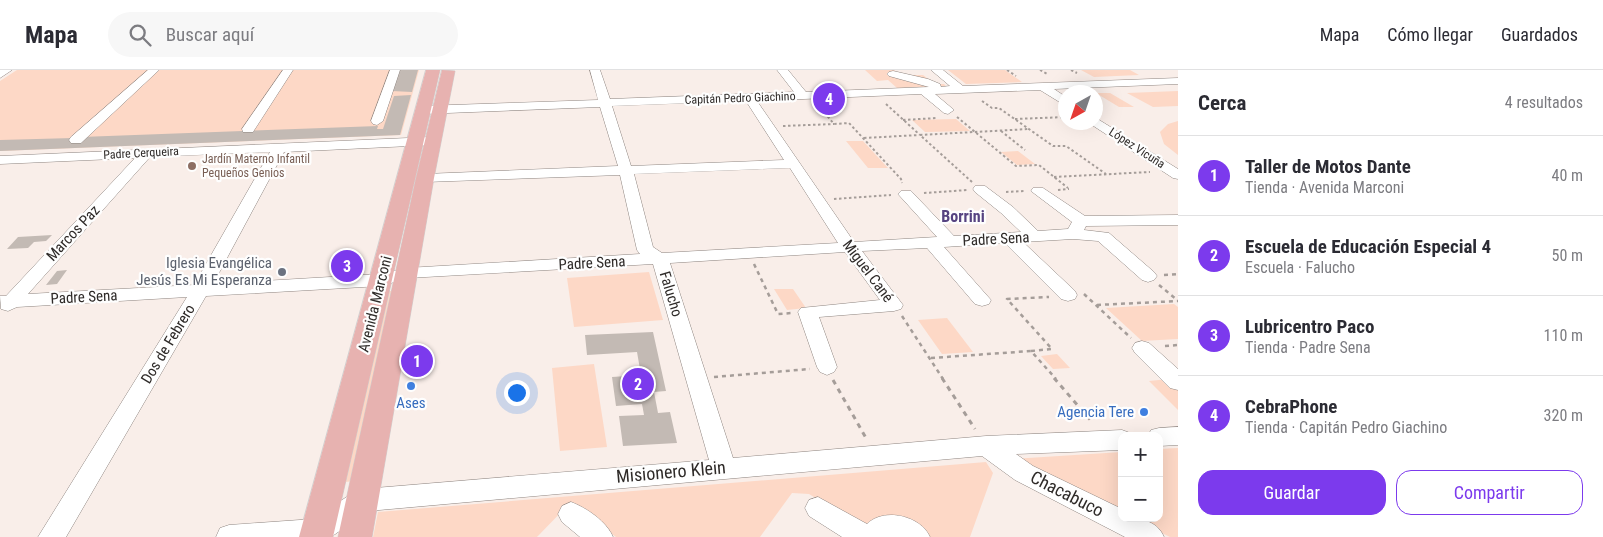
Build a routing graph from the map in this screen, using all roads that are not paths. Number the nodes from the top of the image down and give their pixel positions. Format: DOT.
graph roads {
  1 [pos="154,70"];
  2 [pos="288,70"];
  3 [pos="395,70"];
  4 [pos="433,70"];
  5 [pos="448,70"];
  6 [pos="595,70"];
  7 [pos="782,70"];
  8 [pos="936,70"];
  9 [pos="1148,70"];
  10 [pos="893,74"];
  11 [pos="1174,81"];
  12 [pos="1042,86"];
  13 [pos="964,89"];
  14 [pos="943,90"];
  15 [pos="924,91"];
  16 [pos="806,95"];
  17 [pos="749,97"];
  18 [pos="1058,97"];
  19 [pos="604,103"];
  20 [pos="440,109"];
  21 [pos="422,110"];
  22 [pos="948,115"];
  23 [pos="377,121"];
  24 [pos="1103,127"];
  25 [pos="248,129"];
  26 [pos="76,140"];
  27 [pos="423,142"];
  28 [pos="279,148"];
  29 [pos="147,153"];
  30 [pos="2,161"];
  31 [pos="794,164"];
  32 [pos="626,171"];
  33 [pos="1175,173"];
  34 [pos="424,178"];
  35 [pos="980,189"];
  36 [pos="1038,191"];
  37 [pos="906,194"];
  38 [pos="1178,220"];
  39 [pos="1077,227"];
  40 [pos="1034,236"];
  41 [pos="1009,238"];
  42 [pos="941,242"];
  43 [pos="850,248"];
  44 [pos="660,259"];
  45 [pos="407,273"];
  46 [pos="1148,276"];
  47 [pos="381,280"];
  48 [pos="200,291"];
  49 [pos="1068,296"];
  50 [pos="982,300"];
  51 [pos="4,306"];
  52 [pos="1142,348"];
  53 [pos="827,367"];
  54 [pos="1178,382"];
  55 [pos="1178,436"];
  56 [pos="1163,438"];
  57 [pos="1115,440"];
  58 [pos="986,446"];
  59 [pos="724,468"];
  60 [pos="363,500"];
  61 [pos="818,508"];
  62 [pos="571,514"];
  63 [pos="317,534"];
  64 [pos="51,537"];
  65 [pos="229,537"];
  66 [pos="355,537"];
  67 [pos="600,537"];
  68 [pos="865,537"];
  69 [pos="872,537"];
  70 [pos="917,537"];
  71 [pos="1151,537"];
  1 -- 26 [label="street"];
  2 -- 25 [label="street"];
  3 -- 23 [label="street"];
  4 -- 21 [label="main road, Avenida Marconi"];
  5 -- 20 [label="main road, Avenida Marconi"];
  6 -- 19 [label="street, Falucho"];
  7 -- 16 [label="street"];
  8 -- 13 [label="street"];
  9 -- 11 [label="street"];
  10 -- 14 [label="street"];
  11 -- 12 [label="street, Capitán Pedro Giachino"];
  12 -- 13 [label="street, Capitán Pedro Giachino"];
  12 -- 18 [label="street"];
  13 -- 14 [label="street, Capitán Pedro Giachino"];
  14 -- 15 [label="street, Capitán Pedro Giachino"];
  15 -- 16 [label="street, Capitán Pedro Giachino"];
  15 -- 22 [label="street"];
  16 -- 17 [label="street, Capitán Pedro Giachino"];
  17 -- 19 [label="street, Capitán Pedro Giachino"];
  17 -- 31 [label="street, Miguel Cané"];
  19 -- 20 [label="street, Capitán Pedro Giachino"];
  19 -- 32 [label="street, Falucho"];
  20 -- 21 [label="street, Capitán Pedro Giachino"];
  20 -- 27 [label="main road, Avenida Marconi"];
  21 -- 27 [label="main road, Avenida Marconi"];
  24 -- 33 [label="street, López Vicuña"];
  27 -- 28 [label="street, Padre Cerqueira"];
  27 -- 34 [label="main road, Avenida Marconi"];
  27 -- 47 [label="main road, Avenida Marconi"];
  28 -- 29 [label="street, Padre Cerqueira"];
  28 -- 48 [label="street, Dos de Febrero"];
  29 -- 30 [label="street, Padre Cerqueira"];
  29 -- 51 [label="street, Marcos Paz"];
  31 -- 32 [label="street"];
  31 -- 43 [label="street, Miguel Cané"];
  32 -- 34 [label="street"];
  32 -- 44 [label="street, Falucho"];
  34 -- 45 [label="main road, Avenida Marconi"];
  35 -- 40 [label="street"];
  36 -- 39 [label="street"];
  37 -- 42 [label="street"];
  38 -- 39 [label="street, Padre Sena"];
  39 -- 40 [label="street, Padre Sena"];
  39 -- 46 [label="street"];
  40 -- 41 [label="street, Padre Sena"];
  41 -- 42 [label="street, Padre Sena"];
  41 -- 49 [label="street"];
  42 -- 43 [label="street, Padre Sena"];
  42 -- 50 [label="street"];
  43 -- 44 [label="street, Padre Sena"];
  43 -- 53 [label="street, Miguel Cané"];
  44 -- 45 [label="street, Padre Sena"];
  44 -- 59 [label="street, Falucho"];
  45 -- 47 [label="street, Padre Sena"];
  45 -- 60 [label="main road, Avenida Marconi"];
  47 -- 48 [label="street, Padre Sena"];
  47 -- 63 [label="main road, Avenida Marconi"];
  48 -- 51 [label="street, Padre Sena"];
  48 -- 64 [label="street, Dos de Febrero"];
  52 -- 54 [label="street"];
  55 -- 56 [label="street"];
  57 -- 58 [label="street, Misionero Klein"];
  58 -- 59 [label="street, Misionero Klein"];
  58 -- 71 [label="street, Chacabuco"];
  59 -- 60 [label="street, Misionero Klein"];
  60 -- 63 [label="street, Misionero Klein"];
  60 -- 66 [label="main road, Avenida Marconi"];
  61 -- 68 [label="street"];
  62 -- 67 [label="street"];
  63 -- 65 [label="street"];
  69 -- 70 [label="street"];
}
